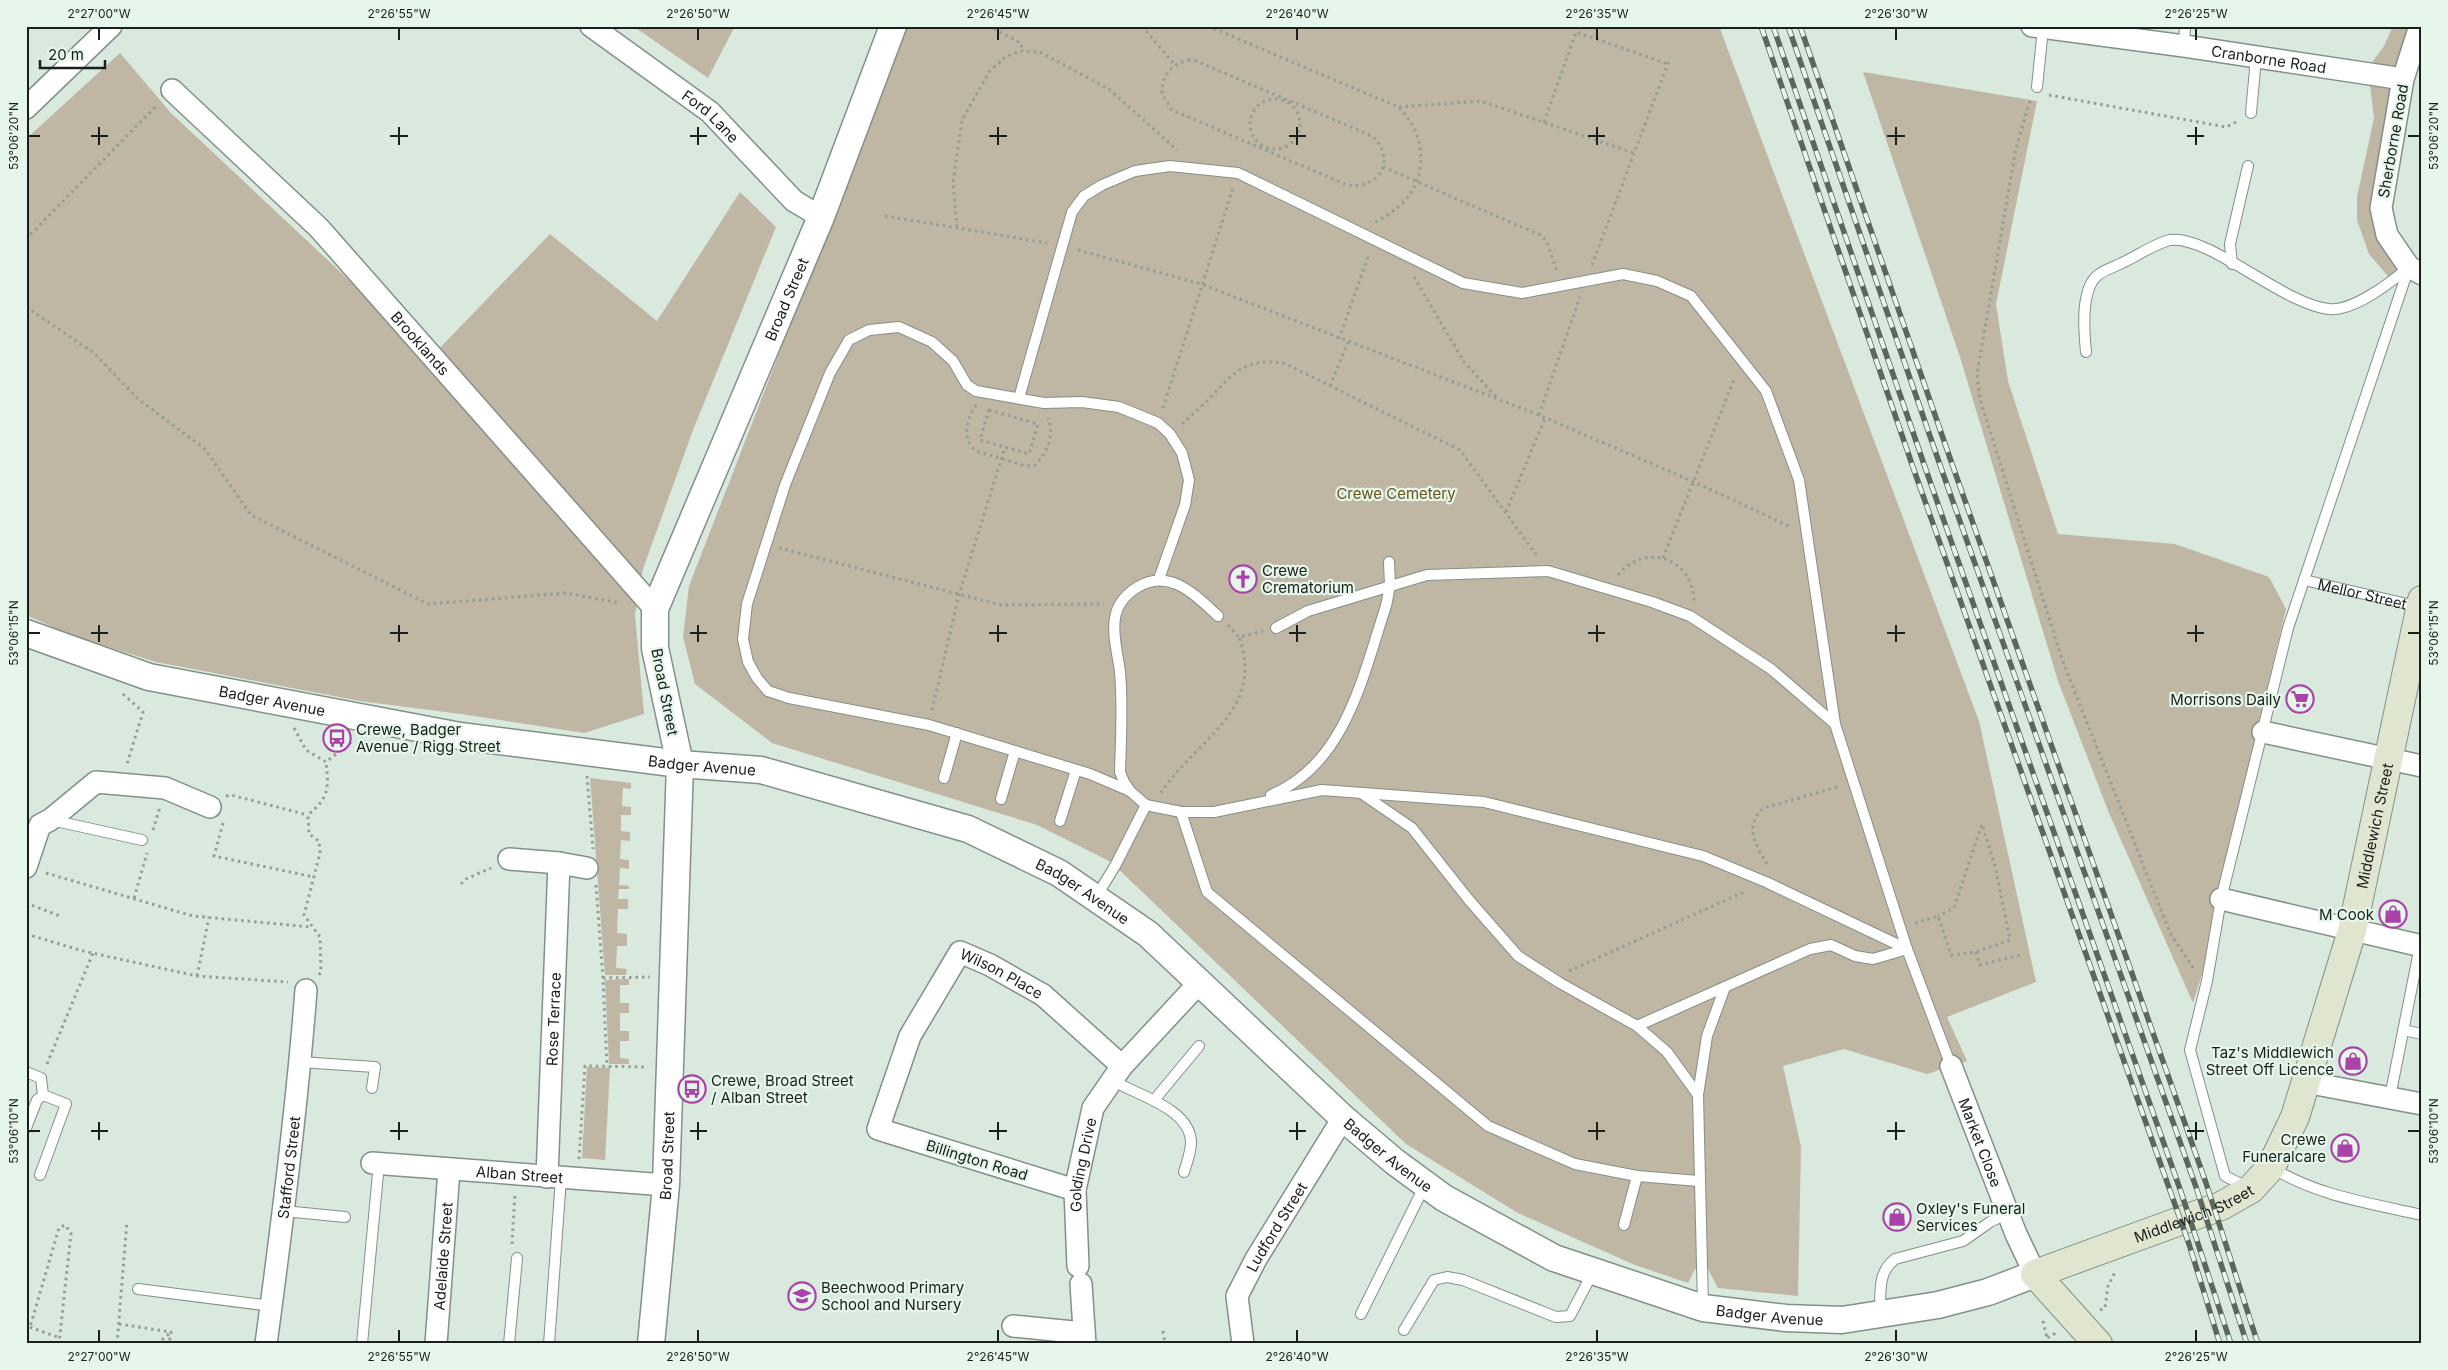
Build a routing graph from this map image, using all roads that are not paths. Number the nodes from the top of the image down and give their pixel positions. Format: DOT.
graph roads {
  1 [pos="111,26"];
  2 [pos="591,26"];
  3 [pos="893,26"];
  4 [pos="2420,26"];
  5 [pos="2037,27"];
  6 [pos="2098,31"];
  7 [pos="2185,36"];
  8 [pos="2256,58"];
  9 [pos="2403,79"];
  10 [pos="2036,89"];
  11 [pos="172,90"];
  12 [pos="26,108"];
  13 [pos="2251,113"];
  14 [pos="2248,166"];
  15 [pos="821,217"];
  16 [pos="2232,264"];
  17 [pos="2415,271"];
  18 [pos="2086,352"];
  19 [pos="1020,398"];
  20 [pos="1390,562"];
  21 [pos="1159,579"];
  22 [pos="2304,580"];
  23 [pos="1390,586"];
  24 [pos="2421,605"];
  25 [pos="655,609"];
  26 [pos="1218,616"];
  27 [pos="1276,628"];
  28 [pos="26,633"];
  29 [pos="1835,724"];
  30 [pos="2263,732"];
  31 [pos="956,733"];
  32 [pos="1015,752"];
  33 [pos="2388,759"];
  34 [pos="680,764"];
  35 [pos="2422,766"];
  36 [pos="1076,770"];
  37 [pos="944,778"];
  38 [pos="1130,790"];
  39 [pos="1360,793"];
  40 [pos="1001,800"];
  41 [pos="207,804"];
  42 [pos="1252,804"];
  43 [pos="1149,806"];
  44 [pos="1180,812"];
  45 [pos="50,820"];
  46 [pos="1060,821"];
  47 [pos="142,840"];
  48 [pos="509,859"];
  49 [pos="559,863"];
  50 [pos="592,866"];
  51 [pos="35,870"];
  52 [pos="1095,898"];
  53 [pos="2222,900"];
  54 [pos="2352,931"];
  55 [pos="2421,946"];
  56 [pos="1907,948"];
  57 [pos="1200,983"];
  58 [pos="308,987"];
  59 [pos="1725,987"];
  60 [pos="1637,1026"];
  61 [pos="2403,1030"];
  62 [pos="2422,1034"];
  63 [pos="1200,1046"];
  64 [pos="300,1062"];
  65 [pos="1951,1066"];
  66 [pos="26,1072"];
  67 [pos="1117,1073"];
  68 [pos="2305,1082"];
  69 [pos="372,1088"];
  70 [pos="43,1095"];
  71 [pos="1698,1095"];
  72 [pos="2390,1097"];
  73 [pos="1155,1099"];
  74 [pos="2422,1104"];
  75 [pos="1343,1118"];
  76 [pos="26,1128"];
  77 [pos="878,1130"];
  78 [pos="376,1163"];
  79 [pos="2271,1167"];
  80 [pos="449,1170"];
  81 [pos="1184,1172"];
  82 [pos="40,1175"];
  83 [pos="1637,1176"];
  84 [pos="562,1178"];
  85 [pos="1699,1181"];
  86 [pos="1425,1184"];
  87 [pos="666,1185"];
  88 [pos="2251,1189"];
  89 [pos="1075,1190"];
  90 [pos="284,1211"];
  91 [pos="2008,1213"];
  92 [pos="2422,1215"];
  93 [pos="345,1217"];
  94 [pos="1624,1226"];
  95 [pos="517,1258"];
  96 [pos="1594,1271"];
  97 [pos="2034,1274"];
  98 [pos="138,1288"];
  99 [pos="271,1306"];
  100 [pos="1703,1308"];
  101 [pos="1361,1314"];
  102 [pos="1880,1314"];
  103 [pos="1012,1326"];
  104 [pos="1404,1330"];
  105 [pos="1085,1338"];
  106 [pos="266,1344"];
  107 [pos="362,1344"];
  108 [pos="436,1344"];
  109 [pos="509,1344"];
  110 [pos="549,1344"];
  111 [pos="651,1344"];
  112 [pos="1243,1344"];
  113 [pos="2098,1344"];
  1 -- 12 [label="street"];
  2 -- 15 [label="street, Ford Lane"];
  3 -- 15 [label="street, Broad Street"];
  4 -- 9 [label="street, Sherborne Road"];
  5 -- 6 [label="street, Cranborne Road"];
  5 -- 10 [label="lane"];
  6 -- 7 [label="street, Cranborne Road"];
  7 -- 8 [label="street, Cranborne Road"];
  8 -- 9 [label="street, Cranborne Road"];
  8 -- 13 [label="lane"];
  9 -- 17 [label="street, Sherborne Road"];
  11 -- 25 [label="street, Brooklands"];
  14 -- 16 [label="lane"];
  15 -- 25 [label="street, Broad Street"];
  16 -- 17 [label="lane"];
  16 -- 18 [label="lane"];
  17 -- 22 [label="lane"];
  19 -- 21 [label="lane"];
  19 -- 29 [label="lane"];
  19 -- 31 [label="lane"];
  20 -- 23 [label="lane"];
  21 -- 26 [label="lane"];
  21 -- 38 [label="lane"];
  22 -- 24 [label="lane, Mellor Street"];
  22 -- 30 [label="lane"];
  23 -- 27 [label="lane"];
  23 -- 29 [label="lane"];
  23 -- 42 [label="lane"];
  24 -- 33 [label="main road, Middlewich Street"];
  25 -- 34 [label="street, Broad Street"];
  28 -- 34 [label="street, Badger Avenue"];
  29 -- 56 [label="lane"];
  30 -- 33 [label="street"];
  30 -- 53 [label="lane"];
  31 -- 32 [label="lane"];
  31 -- 37 [label="lane"];
  32 -- 36 [label="lane"];
  32 -- 40 [label="lane"];
  33 -- 35 [label="street"];
  33 -- 54 [label="main road, Middlewich Street"];
  34 -- 52 [label="street, Badger Avenue"];
  34 -- 87 [label="street, Broad Street"];
  36 -- 38 [label="lane"];
  36 -- 46 [label="lane"];
  38 -- 43 [label="lane"];
  39 -- 42 [label="lane"];
  39 -- 56 [label="lane"];
  39 -- 60 [label="lane"];
  41 -- 45 [label="street"];
  42 -- 44 [label="lane"];
  43 -- 44 [label="lane"];
  43 -- 52 [label="lane"];
  44 -- 83 [label="lane"];
  45 -- 47 [label="lane"];
  45 -- 51 [label="street"];
  48 -- 49 [label="street"];
  49 -- 50 [label="street"];
  49 -- 84 [label="street, Rose Terrace"];
  52 -- 57 [label="street, Badger Avenue"];
  53 -- 54 [label="street"];
  53 -- 88 [label="lane"];
  54 -- 55 [label="street"];
  54 -- 68 [label="main road, Middlewich Street"];
  55 -- 61 [label="lane"];
  56 -- 59 [label="lane"];
  56 -- 65 [label="lane"];
  57 -- 67 [label="street, Golding Drive"];
  57 -- 75 [label="street, Badger Avenue"];
  58 -- 64 [label="street, Stafford Street"];
  59 -- 60 [label="lane"];
  59 -- 71 [label="lane"];
  60 -- 71 [label="lane"];
  61 -- 62 [label="lane"];
  61 -- 72 [label="lane"];
  63 -- 73 [label="lane"];
  64 -- 69 [label="lane"];
  64 -- 90 [label="street, Stafford Street"];
  65 -- 91 [label="street, Market Close"];
  66 -- 70 [label="lane"];
  67 -- 73 [label="lane"];
  67 -- 77 [label="street, Wilson Place"];
  67 -- 89 [label="street, Golding Drive"];
  68 -- 72 [label="street"];
  68 -- 79 [label="main road, Middlewich Street"];
  70 -- 76 [label="lane"];
  70 -- 82 [label="lane"];
  71 -- 85 [label="lane"];
  72 -- 74 [label="street"];
  73 -- 81 [label="lane"];
  75 -- 86 [label="street, Badger Avenue"];
  75 -- 112 [label="street, Ludford Street"];
  77 -- 89 [label="street, Billington Road"];
  78 -- 80 [label="street, Alban Street"];
  78 -- 107 [label="lane"];
  79 -- 88 [label="main road, Middlewich Street"];
  79 -- 92 [label="lane"];
  80 -- 84 [label="street, Alban Street"];
  80 -- 108 [label="street, Adelaide Street"];
  83 -- 85 [label="lane"];
  83 -- 94 [label="lane"];
  84 -- 87 [label="street, Alban Street"];
  84 -- 110 [label="lane"];
  85 -- 100 [label="lane"];
  86 -- 96 [label="street, Badger Avenue"];
  86 -- 101 [label="lane"];
  87 -- 111 [label="street, Broad Street"];
  88 -- 97 [label="main road, Middlewich Street"];
  89 -- 105 [label="street, Golding Drive"];
  90 -- 93 [label="lane"];
  90 -- 99 [label="street, Stafford Street"];
  91 -- 97 [label="street, Market Close"];
  91 -- 102 [label="lane"];
  95 -- 109 [label="lane"];
  96 -- 100 [label="street, Badger Avenue"];
  96 -- 104 [label="lane"];
  97 -- 102 [label="street, Badger Avenue"];
  97 -- 113 [label="main road"];
  98 -- 99 [label="lane"];
  99 -- 106 [label="street, Stafford Street"];
  100 -- 102 [label="street, Badger Avenue"];
  103 -- 105 [label="street"];
}
